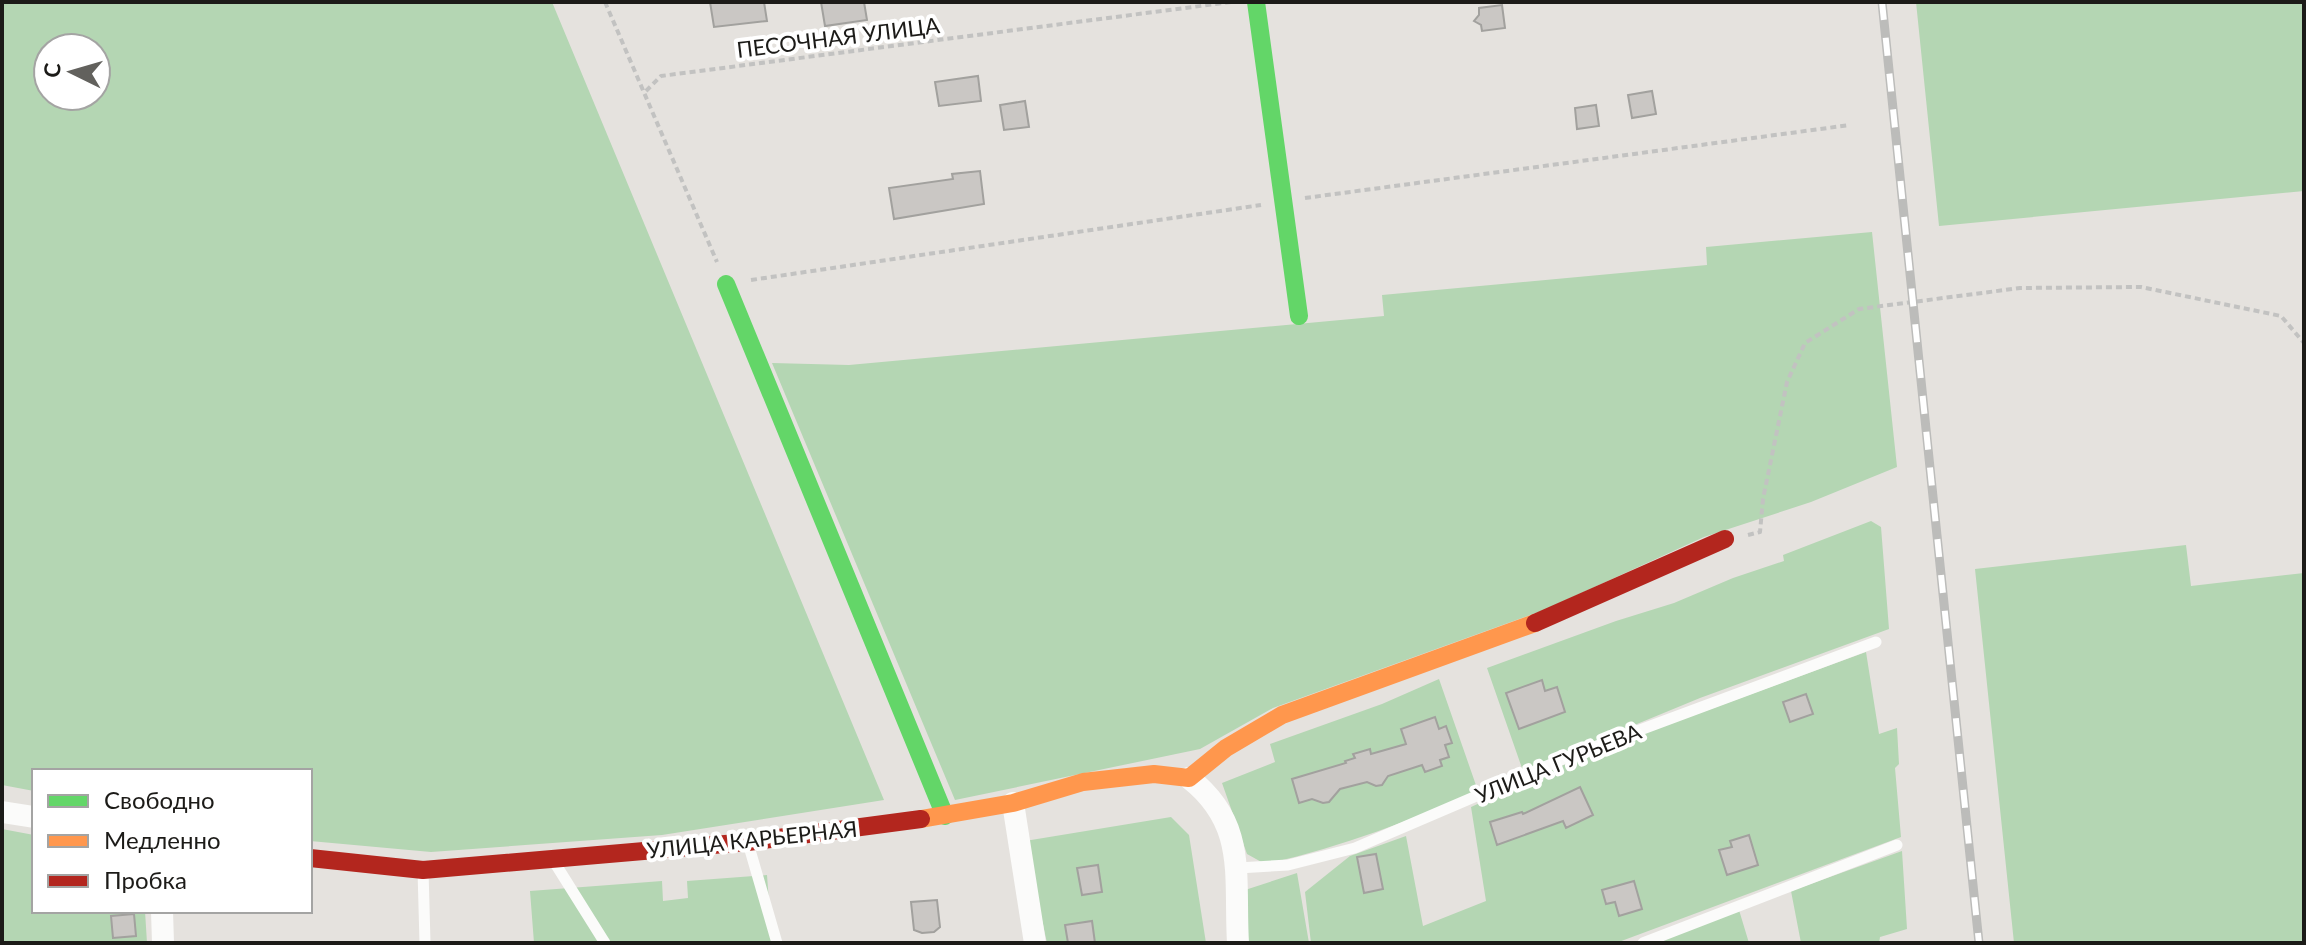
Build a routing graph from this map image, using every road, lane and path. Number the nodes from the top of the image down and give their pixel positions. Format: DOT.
graph roads {
  1 [pos="605,2"];
  2 [pos="1231,2"];
  3 [pos="1256,2"];
  4 [pos="646,91"];
  5 [pos="726,284"];
  6 [pos="1299,316"];
  7 [pos="2304,343"];
  8 [pos="1725,539"];
  9 [pos="1876,642"];
  10 [pos="1189,778"];
  11 [pos="1013,803"];
  12 [pos="2,812"];
  13 [pos="945,816"];
  14 [pos="32,817"];
  15 [pos="748,842"];
  16 [pos="1897,845"];
  17 [pos="312,858"];
  18 [pos="552,860"];
  19 [pos="1238,868"];
  20 [pos="423,870"];
  21 [pos="162,913"];
  22 [pos="163,943"];
  23 [pos="425,943"];
  24 [pos="605,943"];
  25 [pos="777,943"];
  26 [pos="1035,943"];
  27 [pos="1238,943"];
  28 [pos="1643,943"];
  1 -- 4 [label="path"];
  2 -- 4 [label="path, ПЕСОЧНАЯ УЛИЦА"];
  3 -- 6 [label="street"];
  4 -- 5 [label="path"];
  5 -- 13 [label="street"];
  7 -- 8 [label="path"];
  8 -- 10 [label="street"];
  9 -- 19 [label="lane, УЛИЦА ГУРЬЕВА"];
  10 -- 11 [label="street, УЛИЦА КАРЬЕРНАЯ"];
  10 -- 19 [label="street"];
  11 -- 13 [label="street, УЛИЦА КАРЬЕРНАЯ"];
  11 -- 26 [label="street"];
  12 -- 14 [label="street"];
  13 -- 15 [label="street, УЛИЦА КАРЬЕРНАЯ"];
  15 -- 18 [label="street, УЛИЦА КАРЬЕРНАЯ"];
  15 -- 25 [label="lane"];
  16 -- 28 [label="lane"];
  17 -- 20 [label="street, УЛИЦА КАРЬЕРНАЯ"];
  18 -- 20 [label="street, УЛИЦА КАРЬЕРНАЯ"];
  18 -- 24 [label="lane"];
  19 -- 27 [label="street"];
  20 -- 23 [label="lane"];
  21 -- 22 [label="street"];
}
